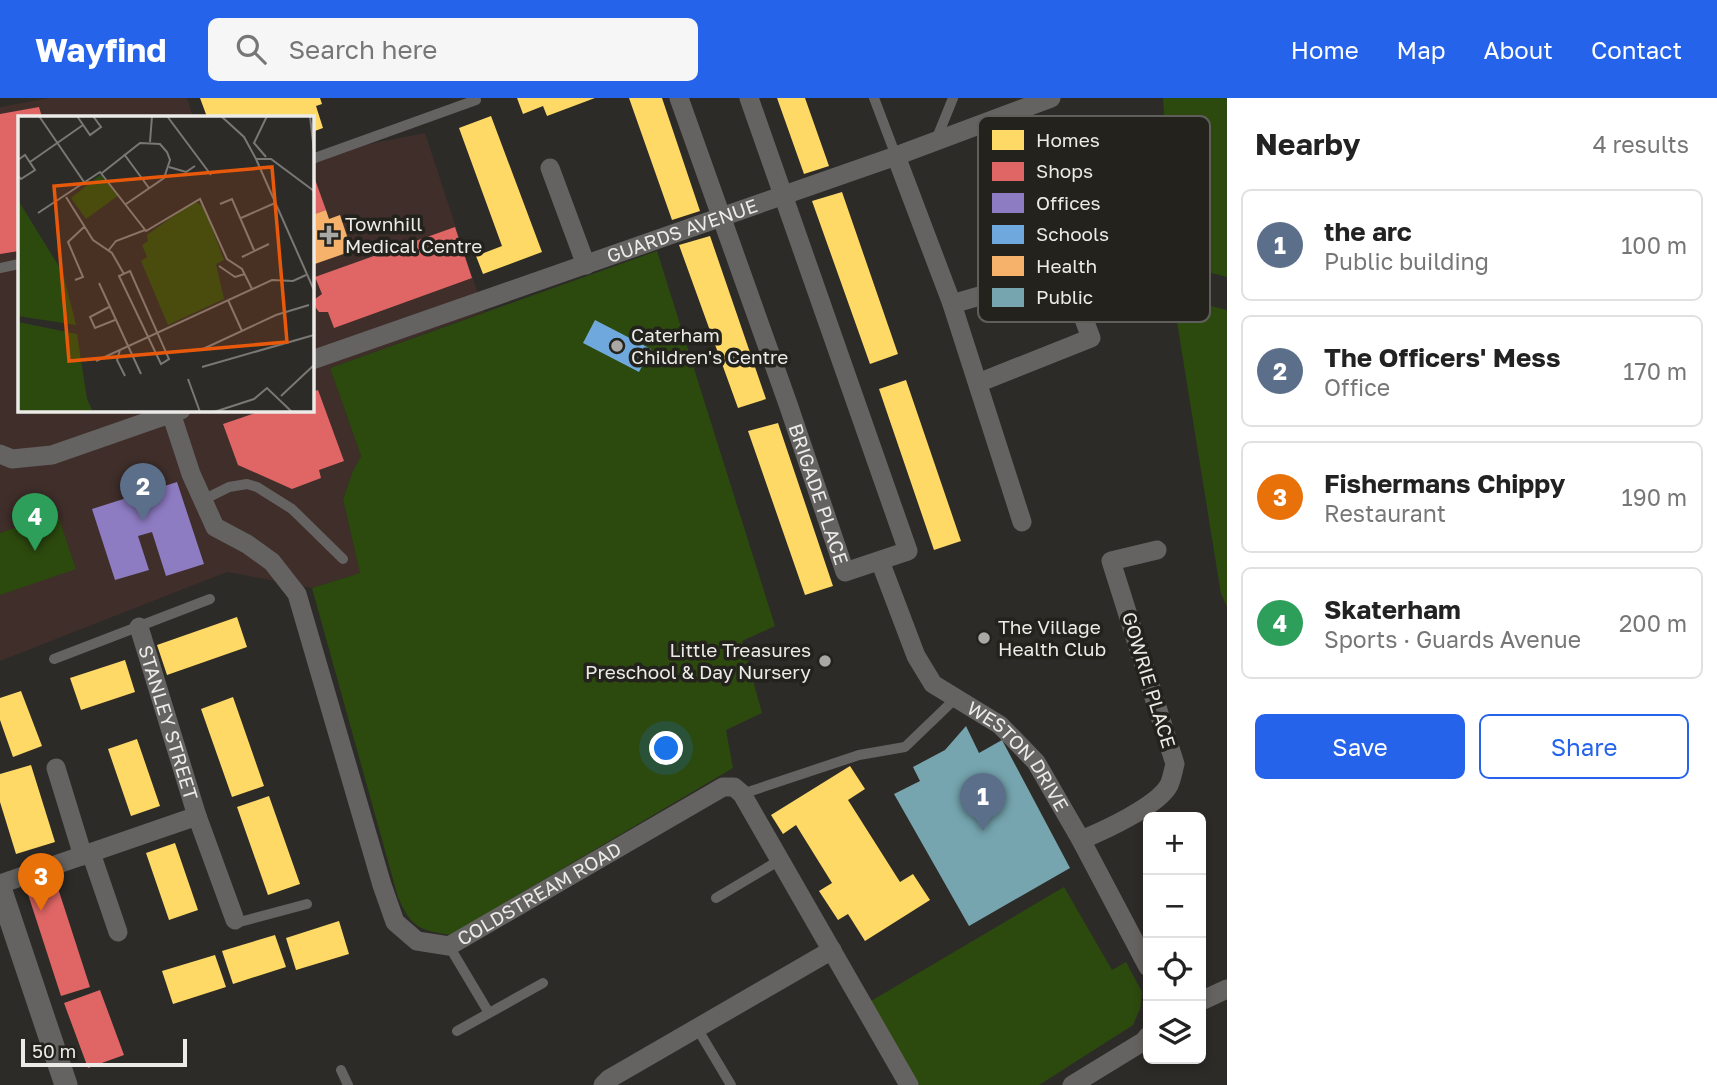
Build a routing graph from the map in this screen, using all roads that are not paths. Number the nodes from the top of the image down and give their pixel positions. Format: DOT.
graph roads {
  1 [pos="680,98"];
  2 [pos="749,98"];
  3 [pos="874,98"];
  4 [pos="953,98"];
  5 [pos="1051,98"];
  6 [pos="476,100"];
  7 [pos="1003,116"];
  8 [pos="978,125"];
  9 [pos="936,141"];
  10 [pos="896,156"];
  11 [pos="313,159"];
  12 [pos="550,168"];
  13 [pos="784,195"];
  14 [pos="723,217"];
  15 [pos="18,264"];
  16 [pos="586,265"];
  17 [pos="0,268"];
  18 [pos="978,296"];
  19 [pos="952,304"];
  20 [pos="1085,322"];
  21 [pos="313,360"];
  22 [pos="978,383"];
  23 [pos="176,411"];
  24 [pos="0,454"];
  25 [pos="203,500"];
  26 [pos="1022,522"];
  27 [pos="1157,550"];
  28 [pos="343,559"];
  29 [pos="880,561"];
  30 [pos="210,599"];
  31 [pos="139,627"];
  32 [pos="54,659"];
  33 [pos="956,697"];
  34 [pos="57,768"];
  35 [pos="742,794"];
  36 [pos="197,817"];
  37 [pos="1081,840"];
  38 [pos="87,854"];
  39 [pos="780,860"];
  40 [pos="0,886"];
  41 [pos="716,898"];
  42 [pos="307,904"];
  43 [pos="235,919"];
  44 [pos="118,932"];
  45 [pos="449,946"];
  46 [pos="832,950"];
  47 [pos="1143,958"];
  48 [pos="542,983"];
  49 [pos="1227,989"];
  50 [pos="1206,999"];
  51 [pos="489,1013"];
  52 [pos="697,1028"];
  53 [pos="457,1031"];
  54 [pos="1143,1042"];
  55 [pos="341,1070"];
  56 [pos="66,1085"];
  57 [pos="348,1085"];
  58 [pos="603,1085"];
  59 [pos="731,1085"];
  60 [pos="909,1085"];
  61 [pos="1072,1085"];
  1 -- 14 [label="street, BRIGADE PLACE"];
  2 -- 13 [label="street, BRIGADE PLACE"];
  3 -- 10 [label="lane"];
  4 -- 9 [label="lane"];
  5 -- 7 [label="street, GUARDS AVENUE"];
  6 -- 11 [label="lane"];
  8 -- 9 [label="street, GUARDS AVENUE"];
  9 -- 10 [label="street, GUARDS AVENUE"];
  10 -- 13 [label="street, GUARDS AVENUE"];
  10 -- 19 [label="street"];
  12 -- 16 [label="street"];
  13 -- 14 [label="street, GUARDS AVENUE"];
  13 -- 29 [label="street, BRIGADE PLACE"];
  14 -- 16 [label="street, GUARDS AVENUE"];
  14 -- 29 [label="street, BRIGADE PLACE"];
  15 -- 17 [label="lane"];
  16 -- 21 [label="street, GUARDS AVENUE"];
  18 -- 19 [label="street"];
  19 -- 22 [label="street"];
  20 -- 22 [label="street"];
  22 -- 26 [label="street"];
  23 -- 24 [label="street"];
  23 -- 25 [label="street, COLDSTREAM ROAD"];
  25 -- 28 [label="lane"];
  25 -- 45 [label="street, COLDSTREAM ROAD"];
  27 -- 37 [label="street, GOWRIE PLACE"];
  29 -- 33 [label="street, WESTON DRIVE"];
  30 -- 31 [label="lane"];
  31 -- 32 [label="lane"];
  31 -- 36 [label="street, STANLEY STREET"];
  33 -- 35 [label="lane"];
  33 -- 37 [label="street, WESTON DRIVE"];
  34 -- 38 [label="street"];
  35 -- 39 [label="street"];
  35 -- 45 [label="street, COLDSTREAM ROAD"];
  36 -- 38 [label="street, STANLEY STREET"];
  36 -- 43 [label="street, STANLEY STREET"];
  37 -- 47 [label="street, WESTON DRIVE"];
  38 -- 40 [label="street, STANLEY STREET"];
  38 -- 44 [label="street"];
  39 -- 41 [label="lane"];
  39 -- 46 [label="street"];
  40 -- 56 [label="street"];
  42 -- 43 [label="lane"];
  45 -- 51 [label="lane"];
  46 -- 52 [label="street"];
  46 -- 60 [label="street"];
  48 -- 51 [label="lane"];
  49 -- 50 [label="street"];
  51 -- 53 [label="lane"];
  52 -- 58 [label="street"];
  52 -- 59 [label="lane"];
  54 -- 61 [label="street"];
  55 -- 57 [label="lane"];
}
